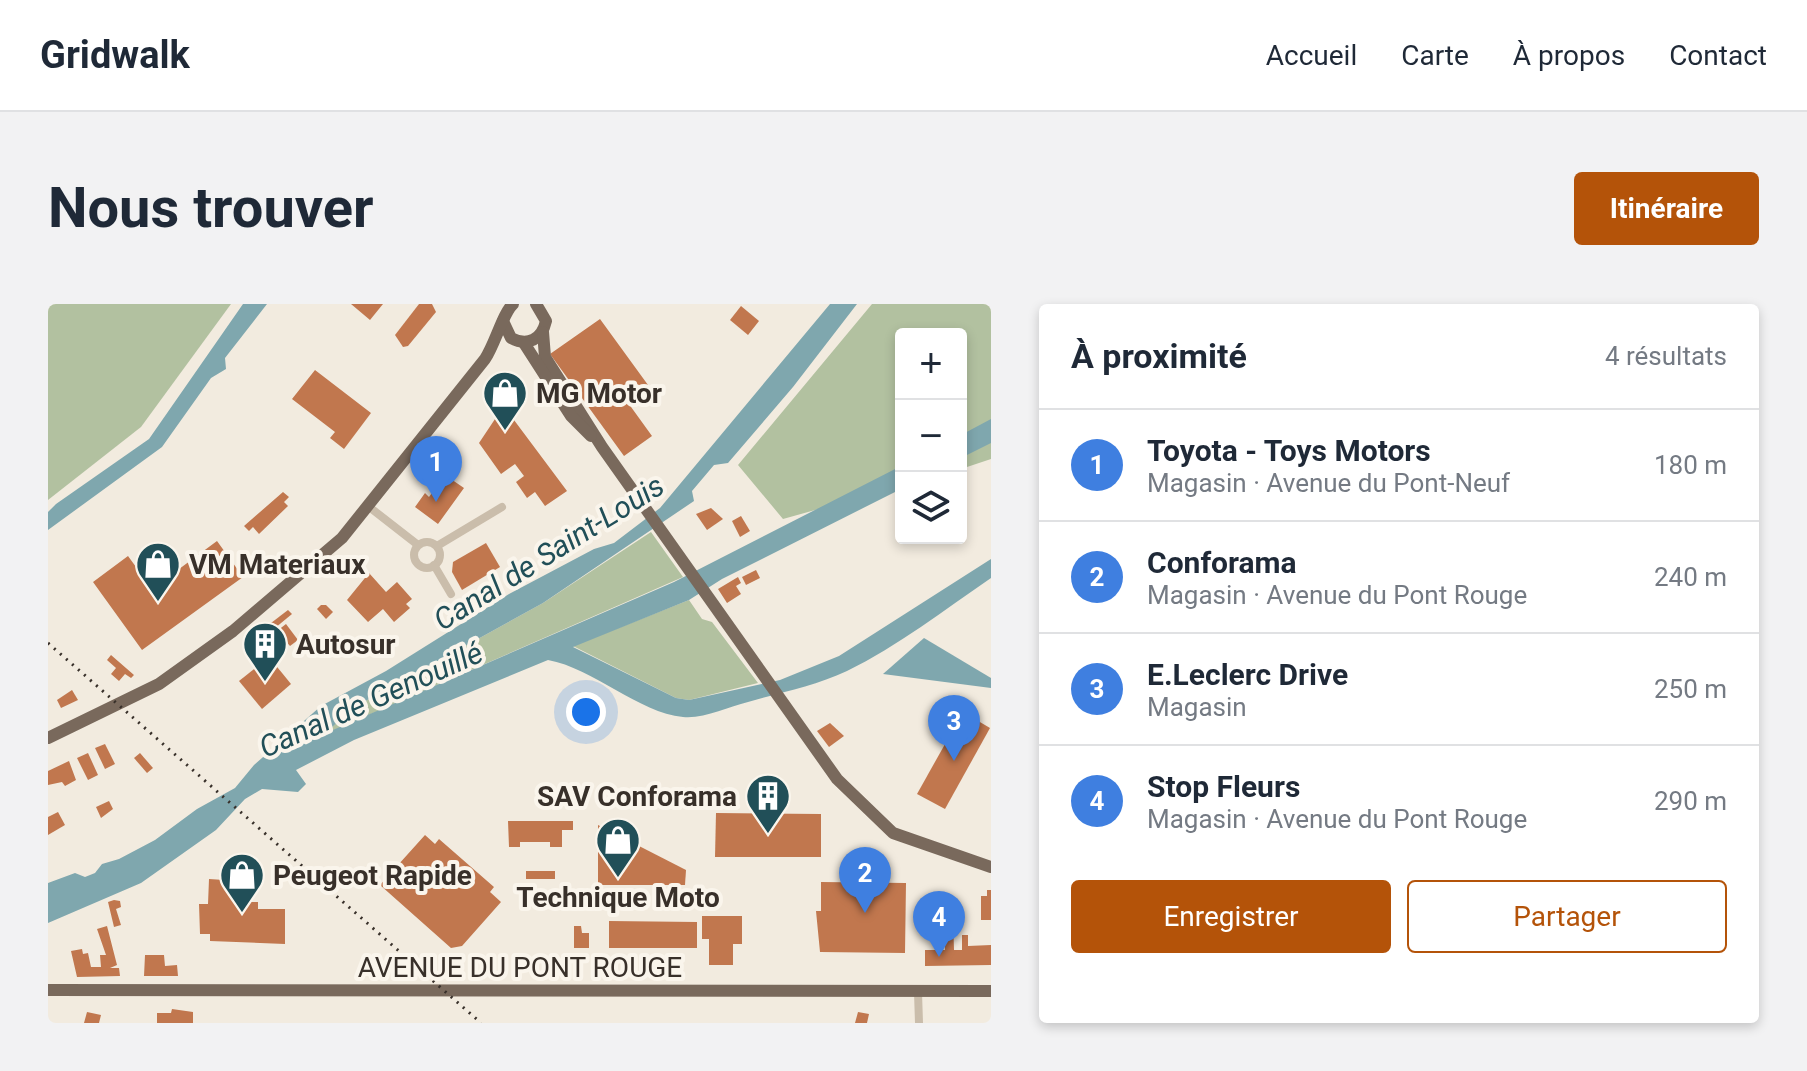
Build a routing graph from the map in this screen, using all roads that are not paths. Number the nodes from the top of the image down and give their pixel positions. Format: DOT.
graph roads {
  1 [pos="496,304"];
  2 [pos="513,304"];
  3 [pos="536,304"];
  4 [pos="546,310"];
  5 [pos="504,318"];
  6 [pos="543,332"];
  7 [pos="520,342"];
  8 [pos="485,359"];
  9 [pos="602,447"];
  10 [pos="368,506"];
  11 [pos="502,507"];
  12 [pos="418,545"];
  13 [pos="437,546"];
  14 [pos="434,565"];
  15 [pos="451,594"];
  16 [pos="48,738"];
  17 [pos="991,867"];
  18 [pos="48,990"];
  19 [pos="991,991"];
  20 [pos="918,992"];
  21 [pos="919,1023"];
  1 -- 5 [label="main road"];
  2 -- 5 [label="main road"];
  3 -- 4 [label="main road"];
  4 -- 6 [label="main road"];
  5 -- 7 [label="main road"];
  5 -- 8 [label="main road"];
  6 -- 7 [label="main road"];
  6 -- 9 [label="main road"];
  7 -- 8 [label="main road"];
  7 -- 9 [label="main road"];
  8 -- 10 [label="main road"];
  9 -- 17 [label="main road"];
  10 -- 12 [label="street"];
  10 -- 16 [label="main road"];
  11 -- 13 [label="street"];
  12 -- 13 [label="street"];
  12 -- 14 [label="street"];
  13 -- 14 [label="street"];
  14 -- 15 [label="street"];
  18 -- 20 [label="main road, AVENUE DU PONT ROUGE"];
  19 -- 20 [label="main road, AVENUE DU PONT ROUGE"];
  20 -- 21 [label="street"];
}
